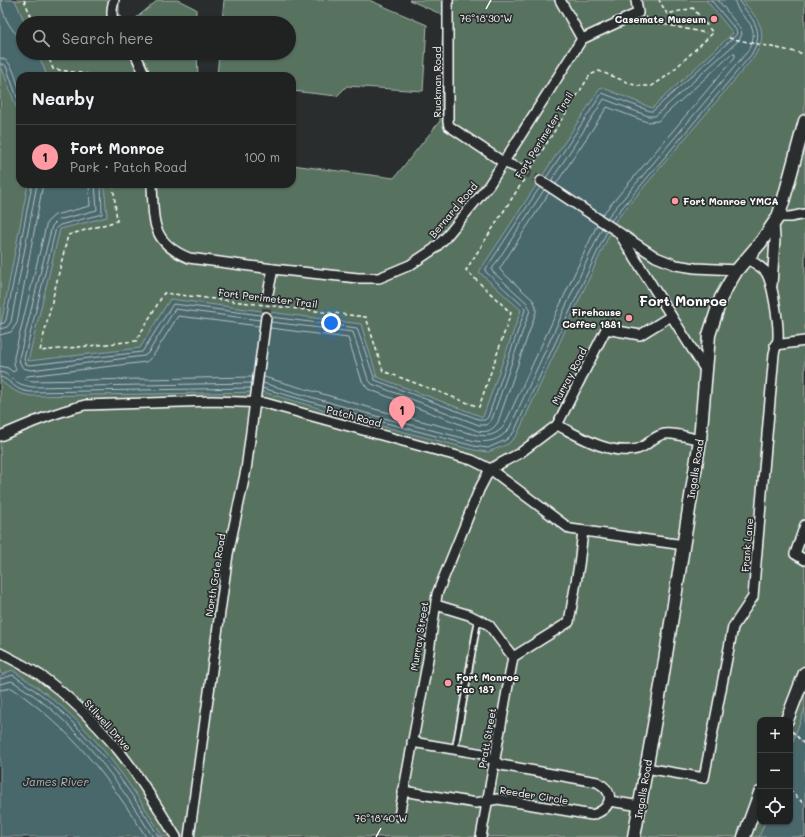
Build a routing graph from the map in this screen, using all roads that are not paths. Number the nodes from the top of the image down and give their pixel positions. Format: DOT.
graph roads {
  1 [pos="114,0"];
  2 [pos="448,0"];
  3 [pos="560,0"];
  4 [pos="636,0"];
  5 [pos="113,16"];
  6 [pos="582,40"];
  7 [pos="138,60"];
  8 [pos="143,72"];
  9 [pos="805,121"];
  10 [pos="503,162"];
  11 [pos="526,172"];
  12 [pos="541,181"];
  13 [pos="152,188"];
  14 [pos="805,214"];
  15 [pos="776,220"];
  16 [pos="617,231"];
  17 [pos="656,257"];
  18 [pos="747,258"];
  19 [pos="273,269"];
  20 [pos="640,269"];
  21 [pos="737,270"];
  22 [pos="772,288"];
  23 [pos="268,293"];
  24 [pos="671,316"];
  25 [pos="266,317"];
  26 [pos="805,341"];
  27 [pos="775,345"];
  28 [pos="706,371"];
  29 [pos="255,399"];
  30 [pos="557,425"];
  31 [pos="0,436"];
  32 [pos="700,440"];
  33 [pos="490,469"];
  34 [pos="805,525"];
  35 [pos="583,531"];
  36 [pos="684,545"];
  37 [pos="805,560"];
  38 [pos="436,605"];
  39 [pos="478,620"];
  40 [pos="0,653"];
  41 [pos="512,657"];
  42 [pos="805,673"];
  43 [pos="793,717"];
  44 [pos="412,742"];
  45 [pos="455,749"];
  46 [pos="494,761"];
  47 [pos="646,768"];
  48 [pos="403,790"];
  49 [pos="488,800"];
  50 [pos="610,801"];
  51 [pos="757,801"];
  52 [pos="640,806"];
  53 [pos="399,816"];
  54 [pos="176,837"];
  55 [pos="189,837"];
  56 [pos="481,837"];
  57 [pos="634,837"];
  58 [pos="744,837"];
  1 -- 5 [label="street"];
  2 -- 10 [label="street, Ruckman Road"];
  3 -- 6 [label="street"];
  4 -- 6 [label="street"];
  6 -- 10 [label="street, Bernard Road"];
  7 -- 8 [label="street"];
  9 -- 15 [label="street, Ingalls Road"];
  10 -- 11 [label="street, Ruckman Road"];
  10 -- 19 [label="street, Bernard Road"];
  12 -- 16 [label="street"];
  13 -- 19 [label="street, Bernard Road"];
  14 -- 15 [label="street"];
  15 -- 18 [label="street, Ingalls Road"];
  15 -- 22 [label="street"];
  16 -- 17 [label="street"];
  16 -- 20 [label="street"];
  17 -- 20 [label="street"];
  17 -- 21 [label="street"];
  18 -- 21 [label="street, Ingalls Road"];
  18 -- 22 [label="street, Frank Lane"];
  19 -- 23 [label="street"];
  20 -- 24 [label="street"];
  21 -- 28 [label="street, Ingalls Road"];
  22 -- 27 [label="street, Frank Lane"];
  24 -- 28 [label="street"];
  24 -- 30 [label="street, Murray Road"];
  25 -- 29 [label="street, North Gate Road"];
  26 -- 27 [label="street"];
  27 -- 47 [label="street, Frank Lane"];
  28 -- 32 [label="street, Ingalls Road"];
  29 -- 31 [label="street, Patch Road"];
  29 -- 33 [label="street, Patch Road"];
  29 -- 55 [label="street, North Gate Road"];
  30 -- 32 [label="street"];
  30 -- 33 [label="street, Murray Road"];
  32 -- 36 [label="street, Ingalls Road"];
  33 -- 35 [label="street, Patch Road"];
  33 -- 38 [label="street, Murray Street"];
  34 -- 37 [label="street"];
  35 -- 36 [label="street, Patch Road"];
  35 -- 41 [label="street"];
  36 -- 47 [label="street, Ingalls Road"];
  38 -- 39 [label="street"];
  38 -- 44 [label="street, Murray Street"];
  39 -- 41 [label="street"];
  39 -- 45 [label="lane"];
  40 -- 54 [label="street, Stilwell Drive"];
  41 -- 46 [label="street, Pratt Street"];
  42 -- 43 [label="street"];
  44 -- 45 [label="street"];
  44 -- 48 [label="street, Murray Street"];
  45 -- 46 [label="street"];
  46 -- 49 [label="street, Pratt Street"];
  46 -- 50 [label="street"];
  47 -- 52 [label="street, Ingalls Road"];
  48 -- 49 [label="street, Reeder Circle"];
  48 -- 53 [label="street, Murray Street"];
  49 -- 50 [label="street, Reeder Circle"];
  49 -- 56 [label="street, Pratt Street"];
  50 -- 52 [label="street"];
  51 -- 58 [label="street"];
  52 -- 57 [label="street, Ingalls Road"];
}
